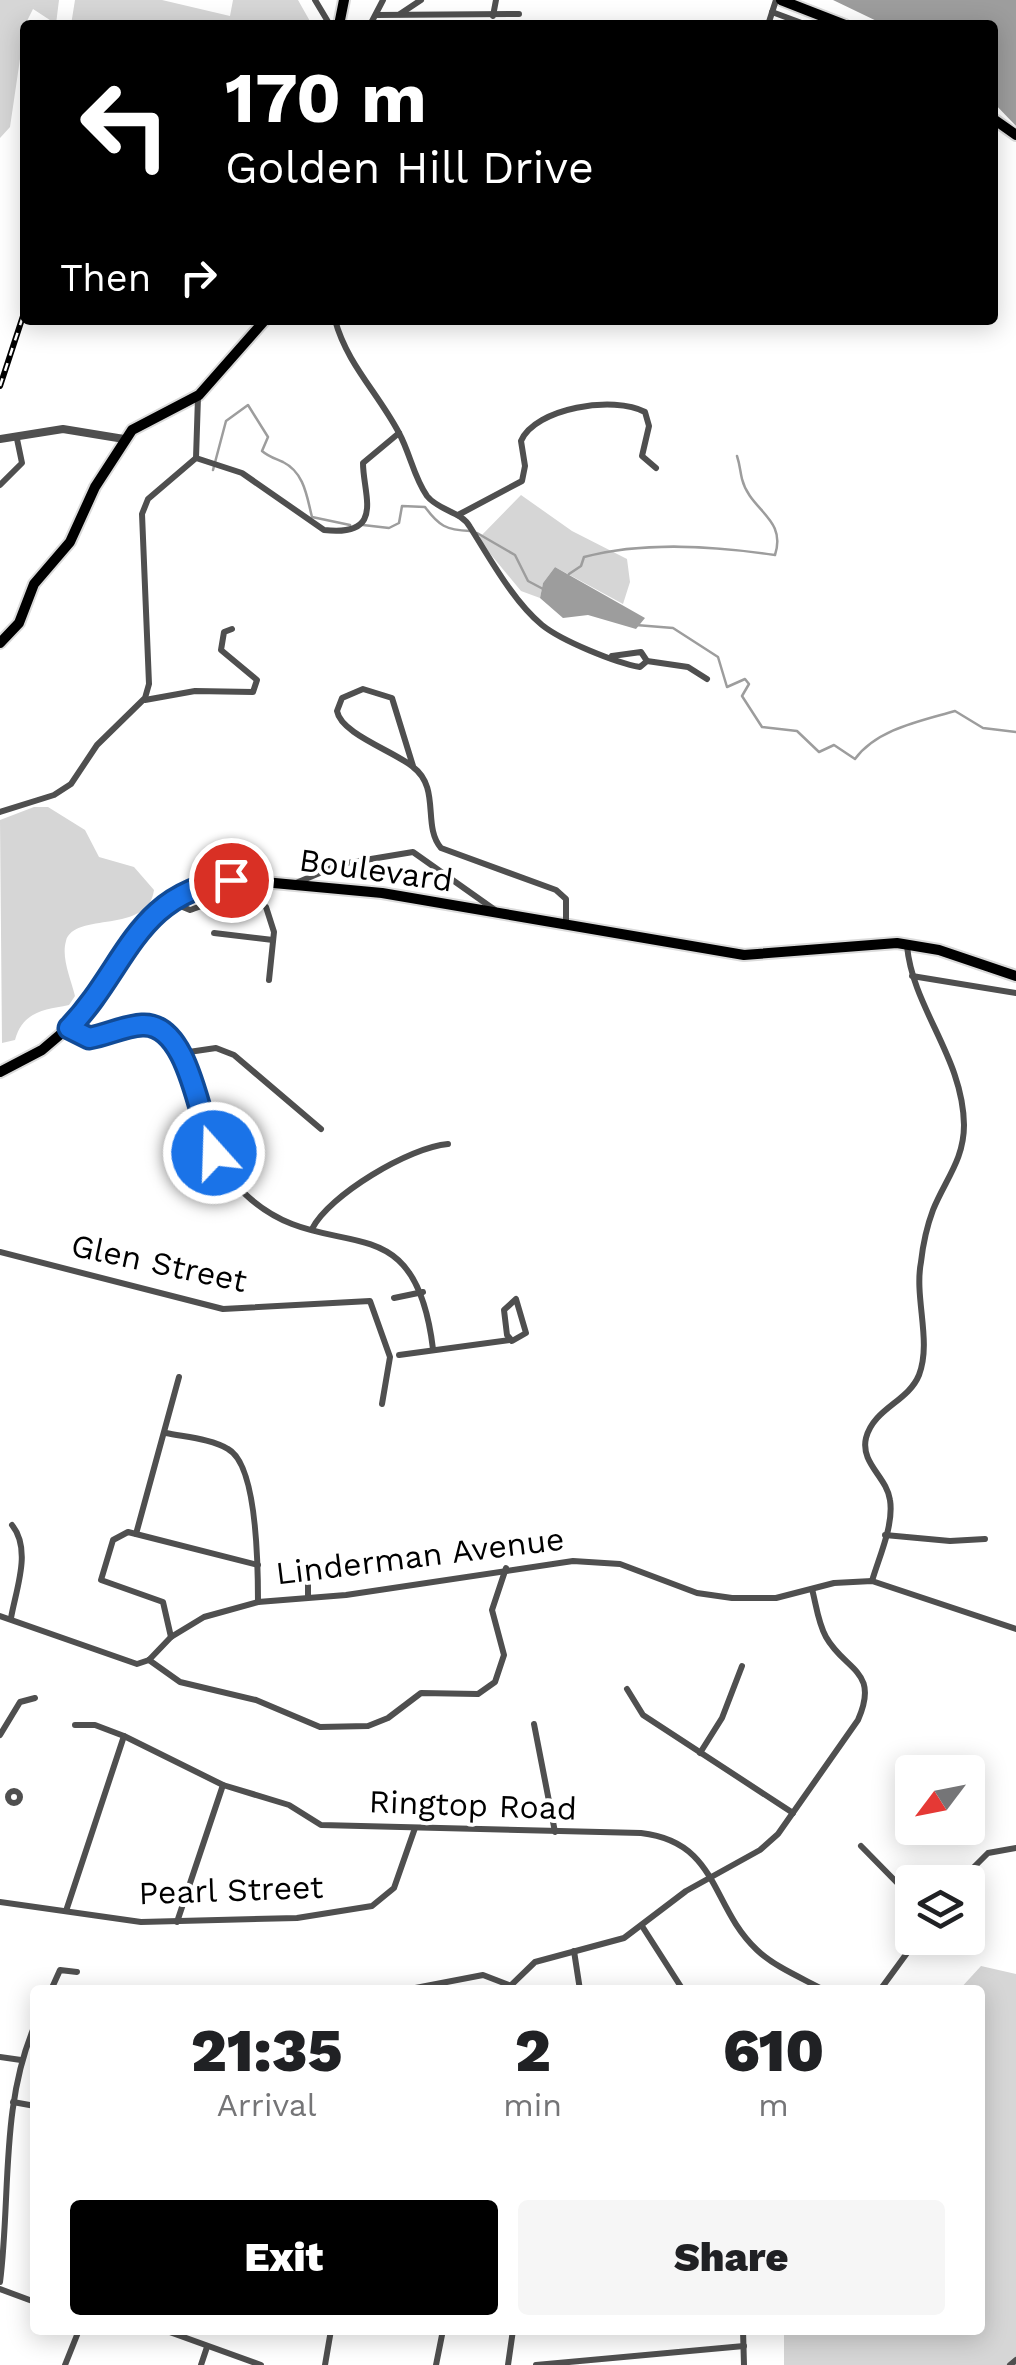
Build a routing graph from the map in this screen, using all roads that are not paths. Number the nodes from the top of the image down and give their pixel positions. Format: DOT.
graph roads {
  1 [pos="383,0"];
  2 [pos="421,0"];
  3 [pos="496,0"];
  4 [pos="778,0"];
  5 [pos="772,12"];
  6 [pos="519,14"];
  7 [pos="376,15"];
  8 [pos="399,15"];
  9 [pos="493,16"];
  10 [pos="373,20"];
  11 [pos="770,20"];
  12 [pos="794,20"];
  13 [pos="832,20"];
  14 [pos="260,325"];
  15 [pos="337,325"];
  16 [pos="198,396"];
  17 [pos="399,433"];
  18 [pos="0,439"];
  19 [pos="17,439"];
  20 [pos="124,440"];
  21 [pos="196,458"];
  22 [pos="656,468"];
  23 [pos="0,485"];
  24 [pos="458,515"];
  25 [pos="232,629"];
  26 [pos="0,642"];
  27 [pos="612,656"];
  28 [pos="647,661"];
  29 [pos="707,679"];
  30 [pos="143,700"];
  31 [pos="413,766"];
  32 [pos="0,812"];
  33 [pos="295,884"];
  34 [pos="171,901"];
  35 [pos="499,914"];
  36 [pos="566,926"];
  37 [pos="214,932"];
  38 [pos="273,940"];
  39 [pos="907,944"];
  40 [pos="912,976"];
  41 [pos="1016,976"];
  42 [pos="269,980"];
  43 [pos="1016,993"];
  44 [pos="69,1028"];
  45 [pos="182,1053"];
  46 [pos="2,1067"];
  47 [pos="321,1128"];
  48 [pos="448,1144"];
  49 [pos="312,1229"];
  50 [pos="0,1252"];
  51 [pos="423,1292"];
  52 [pos="394,1298"];
  53 [pos="510,1340"];
  54 [pos="433,1349"];
  55 [pos="394,1356"];
  56 [pos="178,1376"];
  57 [pos="382,1404"];
  58 [pos="166,1433"];
  59 [pos="12,1526"];
  60 [pos="136,1534"];
  61 [pos="885,1535"];
  62 [pos="985,1539"];
  63 [pos="308,1564"];
  64 [pos="258,1565"];
  65 [pos="506,1568"];
  66 [pos="869,1581"];
  67 [pos="812,1589"];
  68 [pos="308,1597"];
  69 [pos="258,1602"];
  70 [pos="0,1616"];
  71 [pos="11,1618"];
  72 [pos="1016,1629"];
  73 [pos="171,1637"];
  74 [pos="150,1660"];
  75 [pos="742,1666"];
  76 [pos="626,1689"];
  77 [pos="35,1698"];
  78 [pos="534,1724"];
  79 [pos="74,1726"];
  80 [pos="0,1735"];
  81 [pos="124,1736"];
  82 [pos="700,1752"];
  83 [pos="223,1784"];
  84 [pos="793,1812"];
  85 [pos="415,1828"];
  86 [pos="555,1832"];
  87 [pos="860,1846"];
  88 [pos="1016,1848"];
  89 [pos="976,1865"];
  90 [pos="710,1877"];
  91 [pos="895,1881"];
  92 [pos="0,1902"];
  93 [pos="66,1911"];
  94 [pos="177,1922"];
  95 [pos="642,1926"];
  96 [pos="574,1952"];
  97 [pos="906,1955"];
  98 [pos="77,1972"];
  99 [pos="53,1985"];
  100 [pos="429,1985"];
  101 [pos="502,1985"];
  102 [pos="509,1985"];
  103 [pos="579,1985"];
  104 [pos="680,1985"];
  105 [pos="816,1985"];
  106 [pos="884,1985"];
  107 [pos="30,2038"];
  108 [pos="0,2057"];
  109 [pos="21,2060"];
  110 [pos="13,2102"];
  111 [pos="30,2105"];
  112 [pos="0,2122"];
  113 [pos="10,2124"];
  114 [pos="0,2286"];
  115 [pos="30,2300"];
  116 [pos="76,2335"];
  117 [pos="177,2335"];
  118 [pos="330,2335"];
  119 [pos="441,2335"];
  120 [pos="512,2335"];
  121 [pos="743,2335"];
  122 [pos="744,2346"];
  123 [pos="207,2347"];
  124 [pos="1016,2360"];
  125 [pos="65,2365"];
  126 [pos="201,2365"];
  127 [pos="261,2365"];
  128 [pos="325,2365"];
  129 [pos="436,2365"];
  130 [pos="508,2365"];
  131 [pos="536,2365"];
  132 [pos="744,2365"];
  133 [pos="1010,2365"];
  1 -- 7 [label="street"];
  2 -- 8 [label="street"];
  3 -- 9 [label="street"];
  4 -- 5 [label="street"];
  4 -- 13 [label="main road"];
  5 -- 11 [label="street"];
  5 -- 12 [label="street"];
  6 -- 9 [label="street"];
  7 -- 8 [label="street"];
  7 -- 10 [label="street"];
  8 -- 9 [label="street"];
  14 -- 16 [label="main road"];
  15 -- 17 [label="street"];
  16 -- 20 [label="main road"];
  16 -- 21 [label="street"];
  17 -- 21 [label="street"];
  17 -- 24 [label="street"];
  18 -- 19 [label="street"];
  19 -- 20 [label="street"];
  19 -- 23 [label="street"];
  20 -- 26 [label="main road"];
  21 -- 30 [label="street"];
  22 -- 24 [label="street"];
  24 -- 27 [label="street"];
  25 -- 30 [label="street"];
  27 -- 28 [label="street"];
  27 -- 28 [label="street"];
  28 -- 29 [label="street"];
  30 -- 32 [label="street"];
  31 -- 31 [label="street"];
  31 -- 36 [label="street"];
  33 -- 34 [label="main road, Boulevard"];
  33 -- 35 [label="main road, Boulevard"];
  33 -- 35 [label="street"];
  34 -- 38 [label="street"];
  34 -- 44 [label="main road, Boulevard"];
  35 -- 36 [label="main road, Boulevard"];
  36 -- 39 [label="main road, Boulevard"];
  37 -- 38 [label="street"];
  38 -- 42 [label="street"];
  39 -- 40 [label="street"];
  39 -- 41 [label="main road, Boulevard"];
  40 -- 43 [label="street"];
  40 -- 61 [label="street"];
  44 -- 45 [label="street"];
  44 -- 46 [label="main road, Boulevard"];
  45 -- 47 [label="street"];
  45 -- 49 [label="street"];
  48 -- 49 [label="street"];
  49 -- 51 [label="street"];
  50 -- 55 [label="street, Glen Street"];
  51 -- 52 [label="street"];
  51 -- 54 [label="street"];
  53 -- 53 [label="street"];
  53 -- 54 [label="street"];
  54 -- 55 [label="street"];
  55 -- 57 [label="street"];
  56 -- 58 [label="street"];
  58 -- 60 [label="street"];
  58 -- 64 [label="street"];
  59 -- 71 [label="street"];
  60 -- 64 [label="street"];
  60 -- 73 [label="street"];
  61 -- 62 [label="street"];
  61 -- 66 [label="street"];
  63 -- 68 [label="street"];
  64 -- 69 [label="street"];
  65 -- 67 [label="street, Linderman Avenue"];
  65 -- 68 [label="street, Linderman Avenue"];
  65 -- 74 [label="street"];
  66 -- 67 [label="street, Linderman Avenue"];
  66 -- 72 [label="street, Linderman Avenue"];
  67 -- 84 [label="street"];
  68 -- 69 [label="street, Linderman Avenue"];
  69 -- 73 [label="street, Linderman Avenue"];
  70 -- 71 [label="street"];
  71 -- 74 [label="street"];
  73 -- 74 [label="street, Linderman Avenue"];
  75 -- 82 [label="street"];
  76 -- 82 [label="street"];
  77 -- 80 [label="street"];
  78 -- 86 [label="street"];
  79 -- 81 [label="street, Ringtop Road"];
  81 -- 83 [label="street, Ringtop Road"];
  81 -- 93 [label="street"];
  82 -- 84 [label="street"];
  83 -- 85 [label="street, Ringtop Road"];
  83 -- 94 [label="street"];
  84 -- 90 [label="street"];
  85 -- 86 [label="street, Ringtop Road"];
  85 -- 94 [label="street, Pearl Street"];
  86 -- 90 [label="street, Ringtop Road"];
  87 -- 91 [label="street"];
  88 -- 89 [label="street"];
  90 -- 95 [label="street"];
  90 -- 105 [label="street, Ringtop Road"];
  92 -- 93 [label="street, Pearl Street"];
  93 -- 94 [label="street, Pearl Street"];
  95 -- 96 [label="street"];
  95 -- 104 [label="street"];
  96 -- 102 [label="street"];
  96 -- 103 [label="street"];
  97 -- 106 [label="street"];
  98 -- 99 [label="street"];
  100 -- 101 [label="street"];
  107 -- 109 [label="street"];
  108 -- 109 [label="street"];
  109 -- 110 [label="street"];
  110 -- 111 [label="street"];
  110 -- 113 [label="street"];
  112 -- 113 [label="street"];
  113 -- 114 [label="street"];
  114 -- 115 [label="street"];
  116 -- 125 [label="street"];
  117 -- 123 [label="street"];
  118 -- 128 [label="street"];
  119 -- 129 [label="street"];
  120 -- 130 [label="street"];
  121 -- 122 [label="street"];
  122 -- 131 [label="street"];
  122 -- 132 [label="street"];
  123 -- 126 [label="street"];
  123 -- 127 [label="street"];
  124 -- 133 [label="street"];
}
